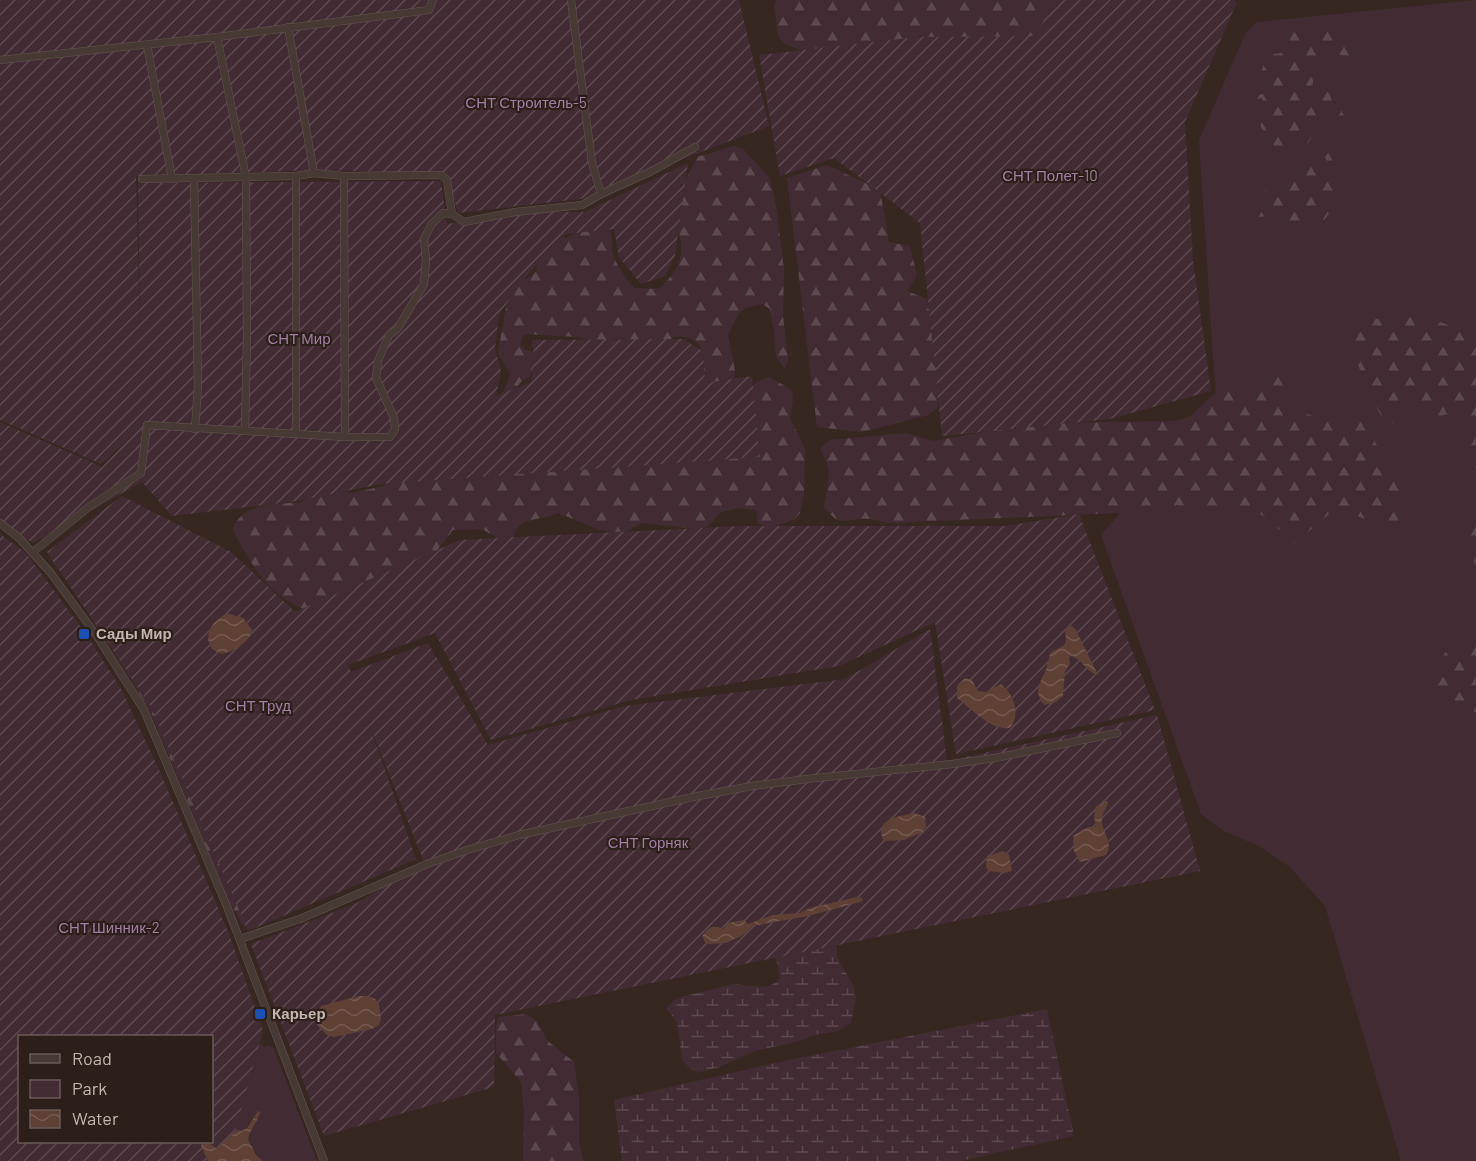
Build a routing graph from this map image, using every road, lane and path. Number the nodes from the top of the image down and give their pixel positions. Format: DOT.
graph roads {
  1 [pos="433,0"];
  2 [pos="571,0"];
  3 [pos="288,27"];
  4 [pos="217,37"];
  5 [pos="147,45"];
  6 [pos="0,60"];
  7 [pos="696,147"];
  8 [pos="314,173"];
  9 [pos="296,176"];
  10 [pos="344,176"];
  11 [pos="246,177"];
  12 [pos="194,178"];
  13 [pos="141,179"];
  14 [pos="172,179"];
  15 [pos="601,194"];
  16 [pos="452,214"];
  17 [pos="195,429"];
  18 [pos="245,431"];
  19 [pos="296,433"];
  20 [pos="345,437"];
  21 [pos="0,523"];
  22 [pos="33,552"];
  23 [pos="1117,733"];
  24 [pos="240,939"];
  25 [pos="324,1161"];
  1 -- 3 [label="street"];
  2 -- 15 [label="street"];
  3 -- 4 [label="street"];
  3 -- 8 [label="street"];
  4 -- 5 [label="street"];
  4 -- 11 [label="street"];
  5 -- 6 [label="street"];
  5 -- 14 [label="street"];
  7 -- 15 [label="street"];
  8 -- 9 [label="street"];
  8 -- 10 [label="street"];
  9 -- 11 [label="street"];
  9 -- 19 [label="street"];
  10 -- 16 [label="street"];
  10 -- 20 [label="street"];
  11 -- 12 [label="street"];
  11 -- 18 [label="street"];
  12 -- 14 [label="street"];
  12 -- 17 [label="street"];
  13 -- 14 [label="street"];
  15 -- 16 [label="street"];
  16 -- 20 [label="street"];
  17 -- 18 [label="street"];
  17 -- 22 [label="street"];
  18 -- 19 [label="street"];
  19 -- 20 [label="street"];
  21 -- 22 [label="street"];
  22 -- 24 [label="street"];
  23 -- 24 [label="street"];
  24 -- 25 [label="street"];
}
